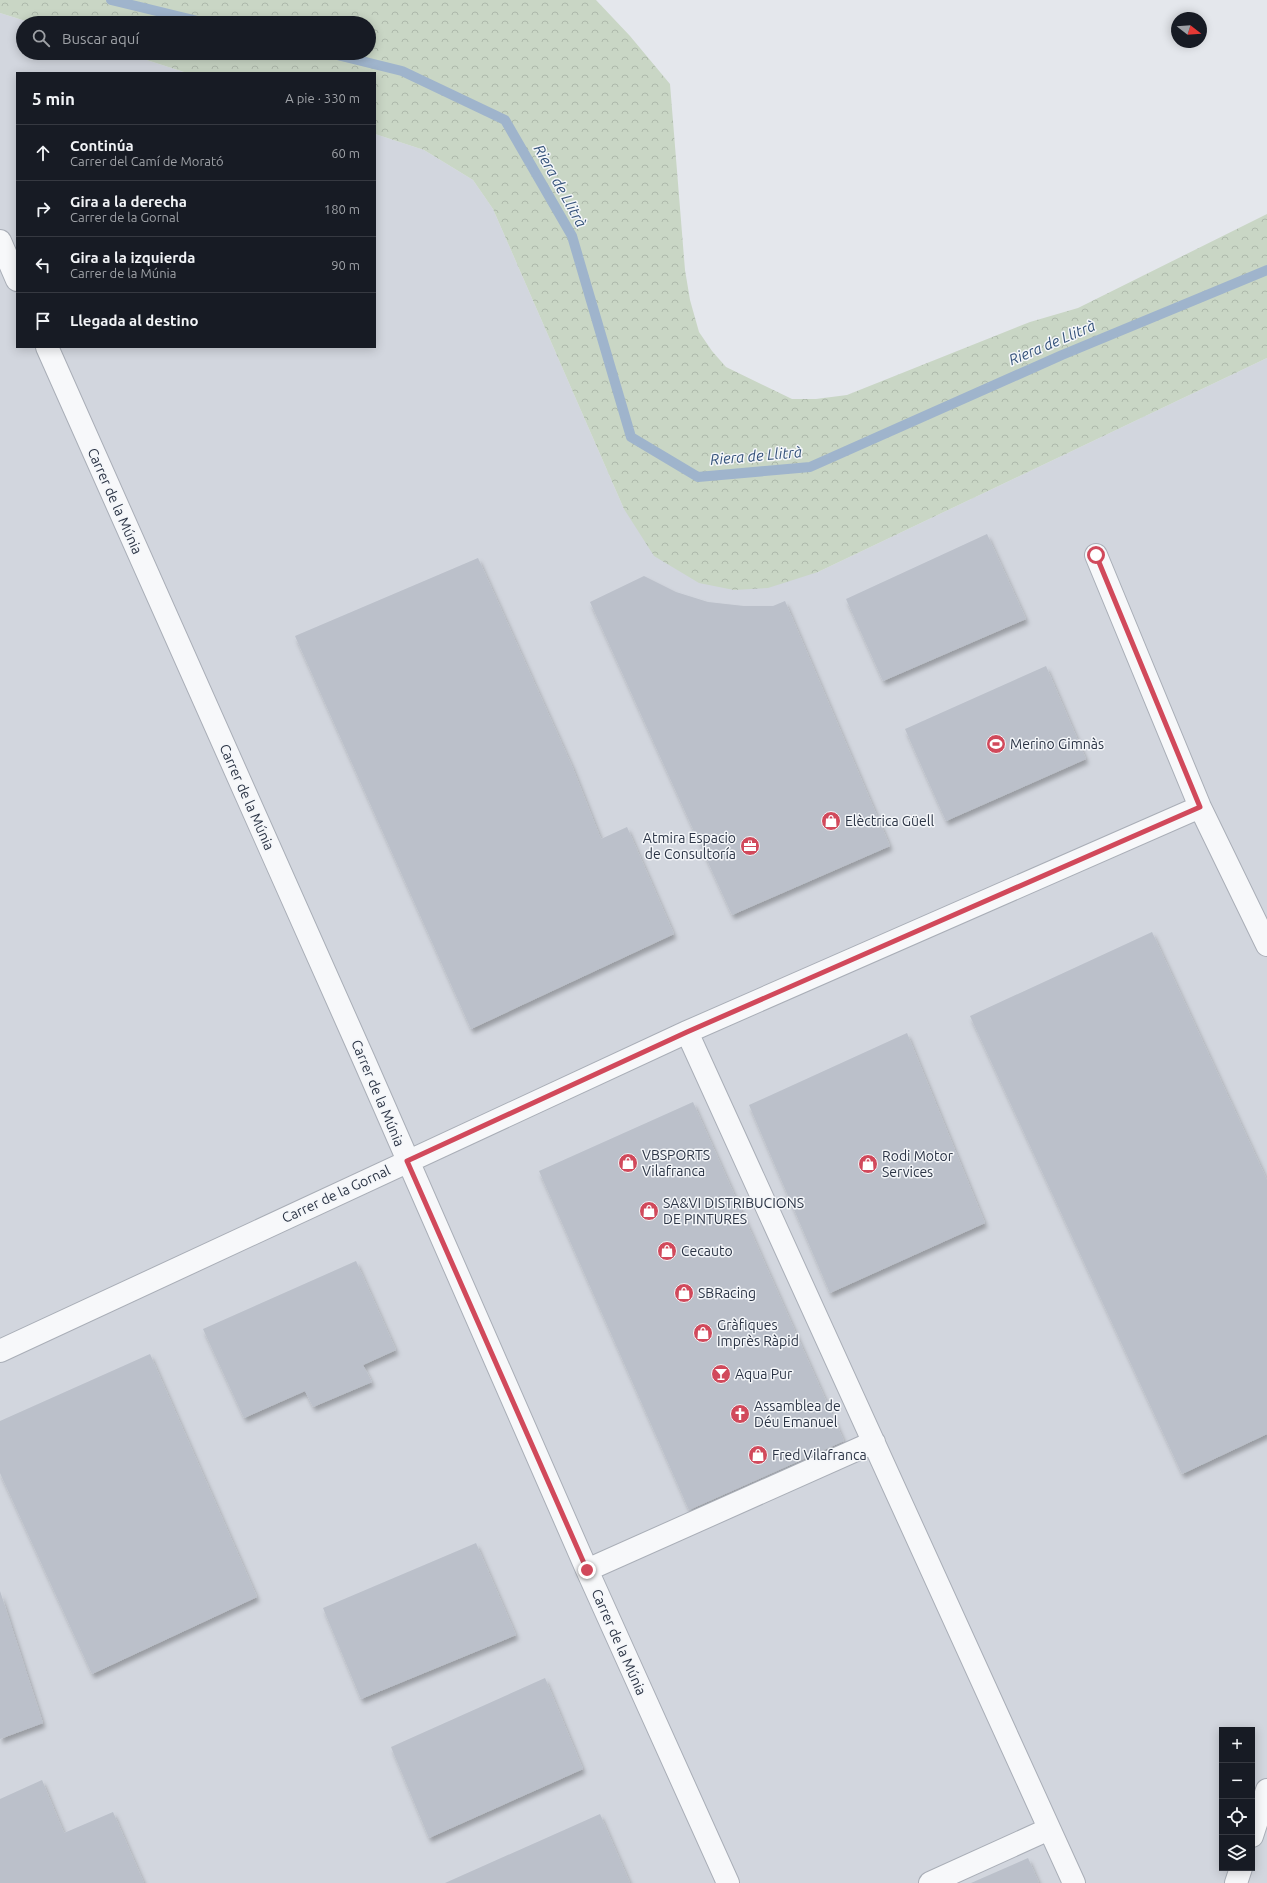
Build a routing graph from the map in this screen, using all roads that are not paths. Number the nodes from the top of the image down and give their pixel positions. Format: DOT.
graph roads {
  1 [pos="0,241"];
  2 [pos="16,278"];
  3 [pos="47,348"];
  4 [pos="1096,555"];
  5 [pos="1200,807"];
  6 [pos="1267,945"];
  7 [pos="687,1032"];
  8 [pos="407,1161"];
  9 [pos="0,1351"];
  10 [pos="874,1442"];
  11 [pos="587,1570"];
  12 [pos="1267,1790"];
  13 [pos="1049,1829"];
  14 [pos="1252,1835"];
  15 [pos="1240,1871"];
  16 [pos="728,1883"];
  17 [pos="930,1883"];
  18 [pos="1074,1883"];
  19 [pos="1236,1883"];
  1 -- 2 [label="street"];
  3 -- 8 [label="street, Carrer de la Múnia"];
  4 -- 5 [label="street"];
  5 -- 6 [label="street"];
  5 -- 7 [label="street, Carrer de la Gornal"];
  7 -- 8 [label="street, Carrer de la Gornal"];
  7 -- 10 [label="street"];
  8 -- 9 [label="street, Carrer de la Gornal"];
  8 -- 11 [label="street, Carrer de la Múnia"];
  10 -- 11 [label="street"];
  10 -- 13 [label="street"];
  11 -- 16 [label="street, Carrer de la Múnia"];
  12 -- 14 [label="street"];
  13 -- 17 [label="street"];
  13 -- 18 [label="street"];
  15 -- 19 [label="street"];
}
